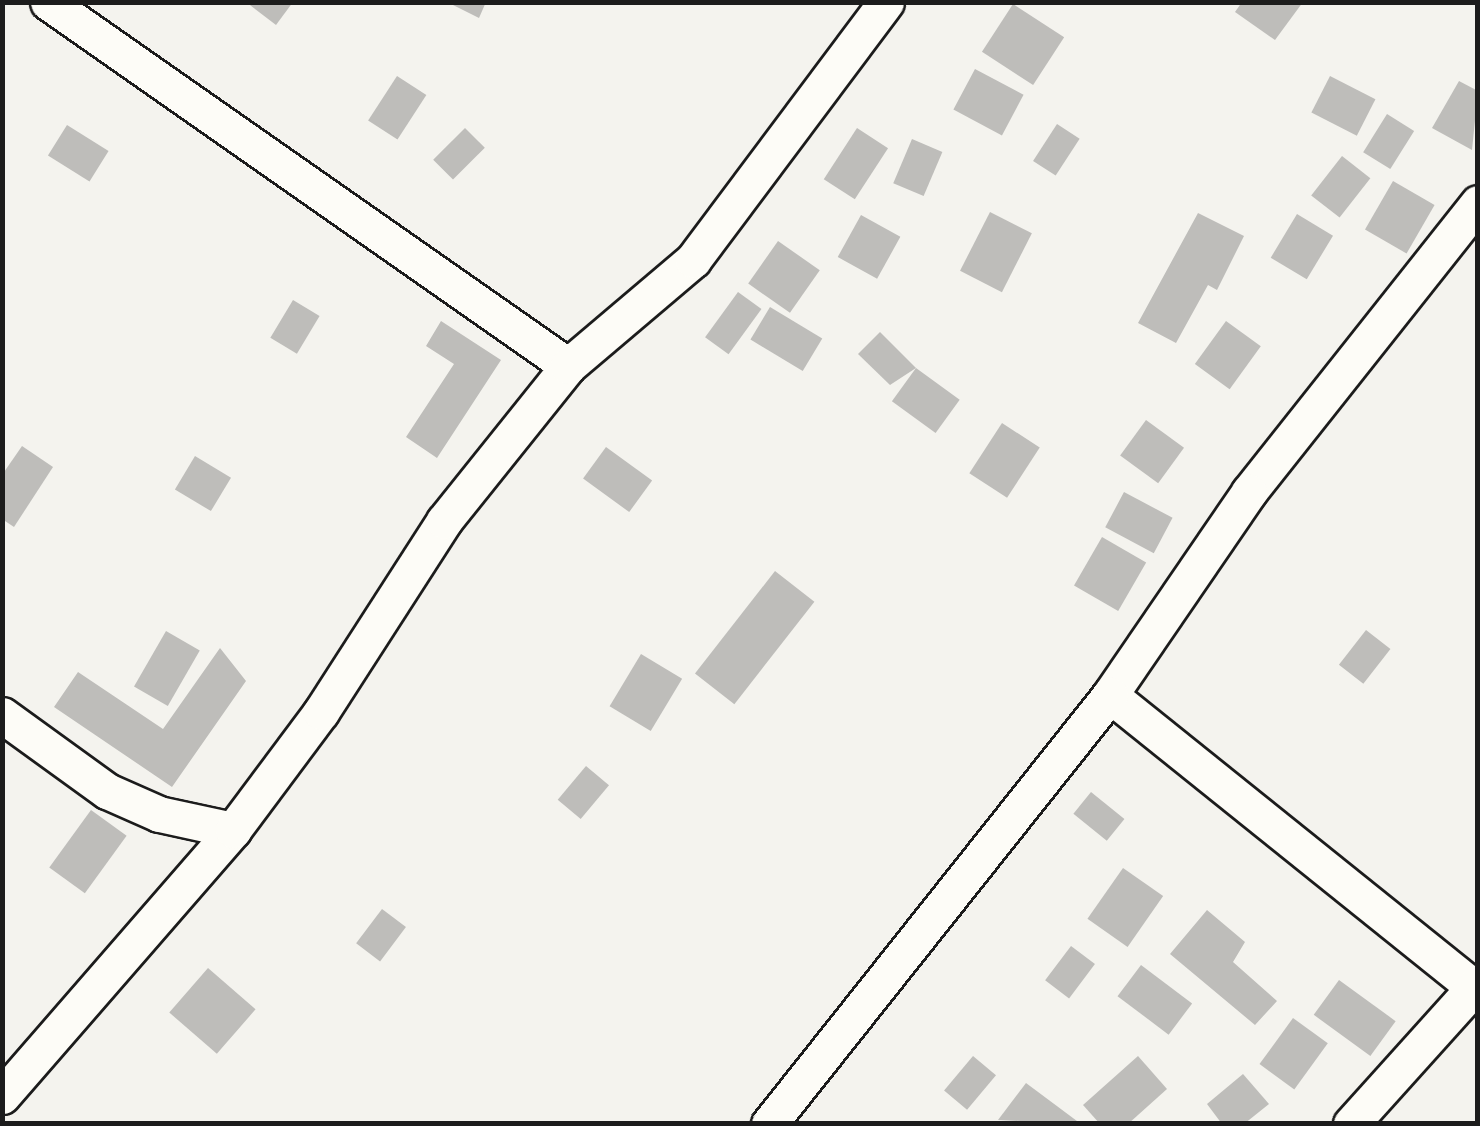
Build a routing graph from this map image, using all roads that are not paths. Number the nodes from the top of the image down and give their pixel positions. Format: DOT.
graph roads {
  1 [pos="48,2"];
  2 [pos="886,2"];
  3 [pos="1478,203"];
  4 [pos="568,366"];
  5 [pos="1110,695"];
  6 [pos="2,715"];
  7 [pos="233,830"];
  8 [pos="1476,987"];
  9 [pos="2,1096"];
  10 [pos="770,1124"];
  11 [pos="1351,1124"];
  1 -- 4 [label="street"];
  2 -- 4 [label="street"];
  3 -- 5 [label="street"];
  4 -- 7 [label="street"];
  5 -- 8 [label="street"];
  5 -- 10 [label="street"];
  6 -- 7 [label="street"];
  7 -- 9 [label="street"];
  8 -- 11 [label="street"];
}
